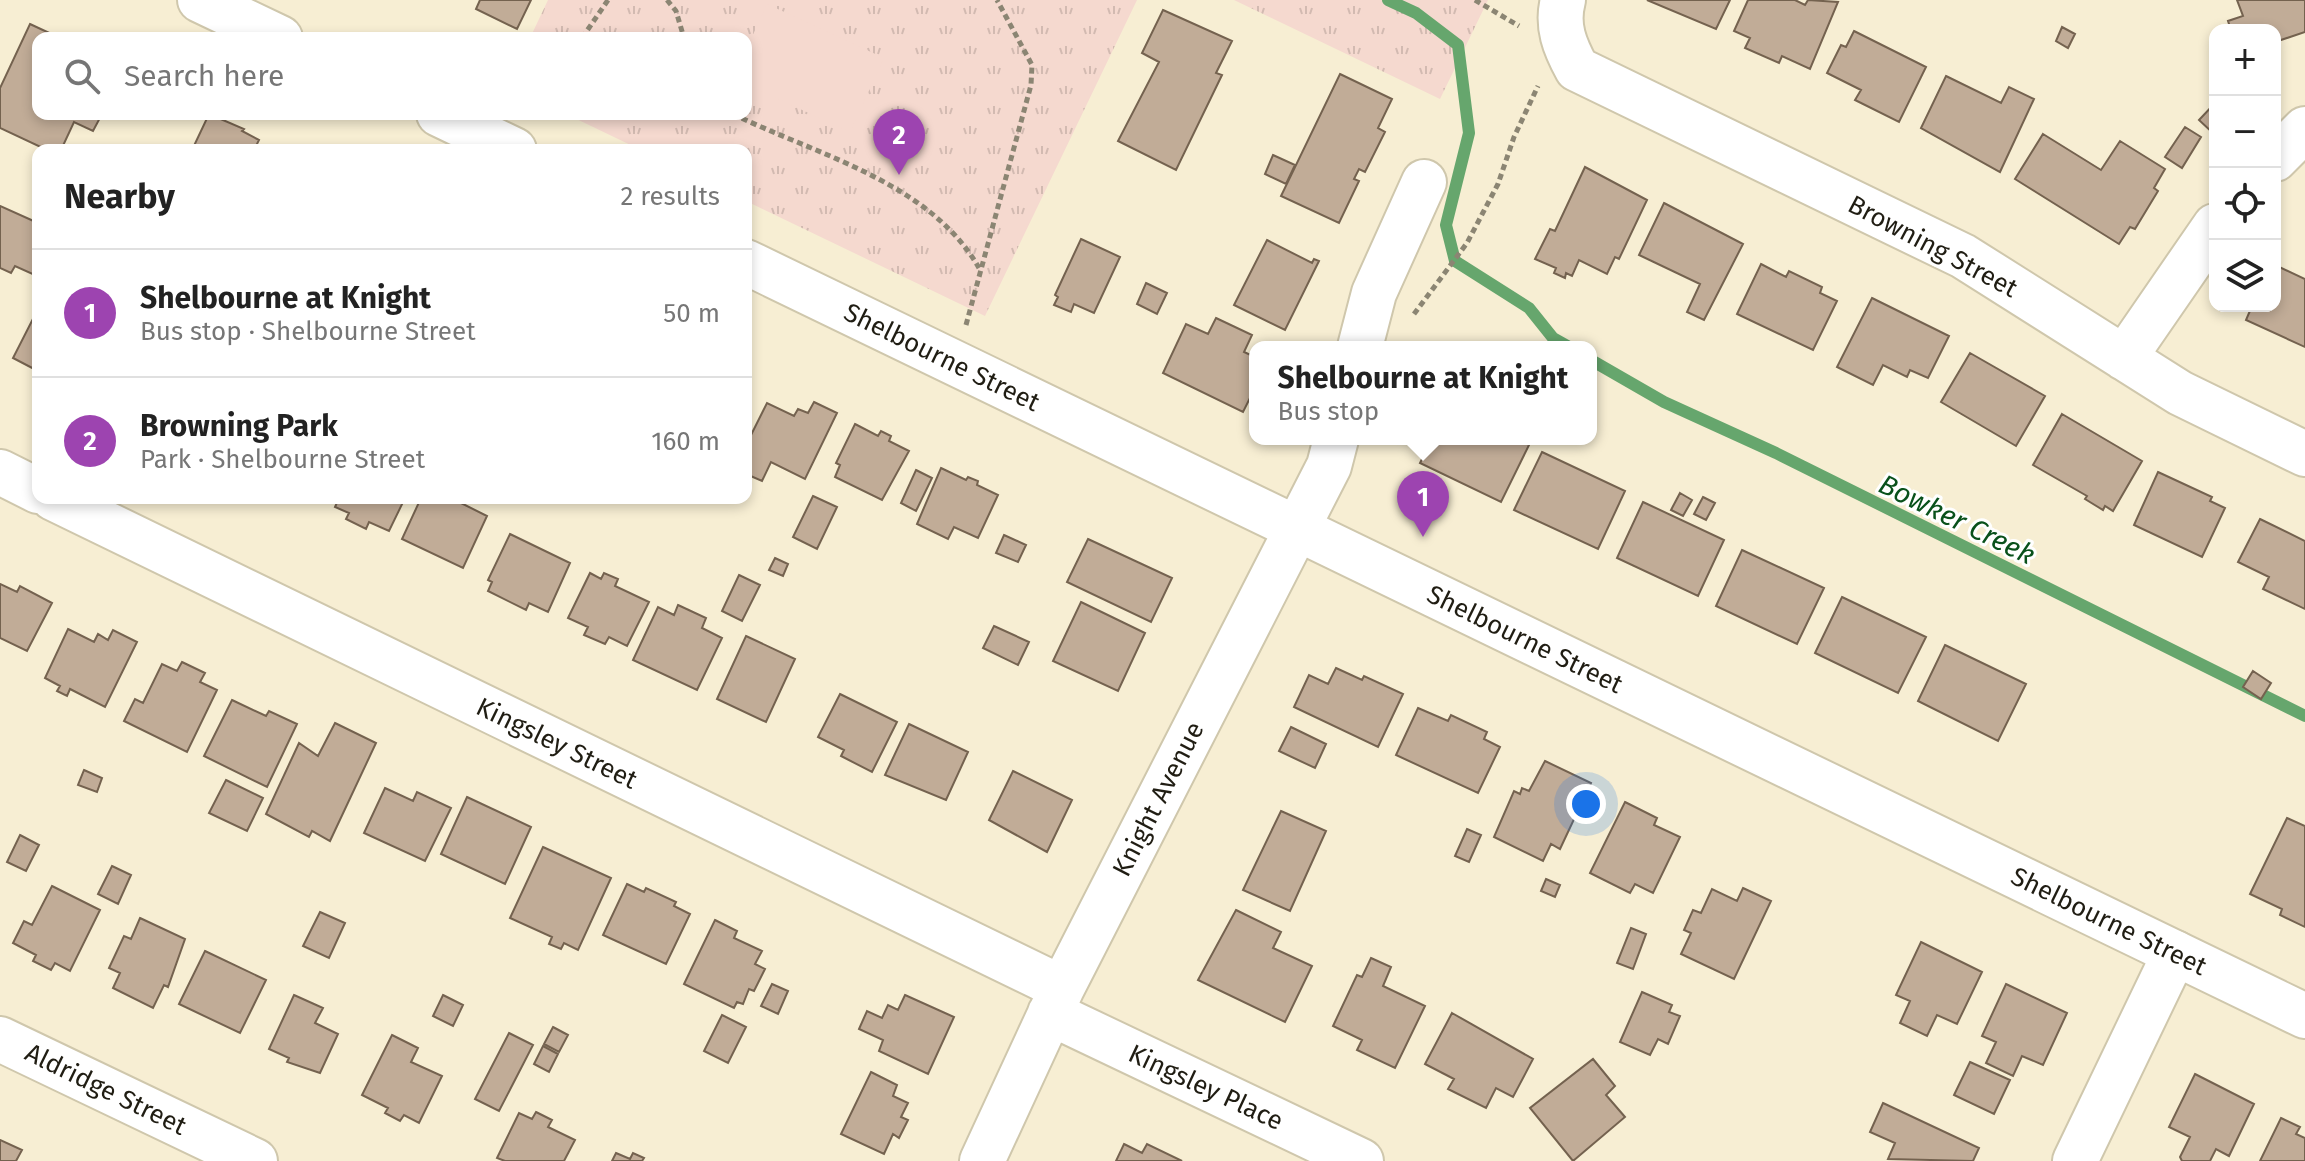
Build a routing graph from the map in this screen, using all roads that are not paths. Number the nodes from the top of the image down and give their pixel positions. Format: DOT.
graph roads {
  1 [pos="200,0"];
  2 [pos="1563,0"];
  3 [pos="267,32"];
  4 [pos="452,120"];
  5 [pos="2305,129"];
  6 [pos="502,144"];
  7 [pos="2281,153"];
  8 [pos="1424,182"];
  9 [pos="2209,235"];
  10 [pos="752,265"];
  11 [pos="1362,341"];
  12 [pos="2124,358"];
  13 [pos="1334,445"];
  14 [pos="2305,454"];
  15 [pos="0,472"];
  16 [pos="32,488"];
  17 [pos="65,504"];
  18 [pos="1295,528"];
  19 [pos="2175,953"];
  20 [pos="1056,1001"];
  21 [pos="2305,1016"];
  22 [pos="0,1039"];
  23 [pos="255,1161"];
  24 [pos="982,1161"];
  25 [pos="1361,1161"];
  26 [pos="2075,1161"];
  1 -- 3 [label="street"];
  2 -- 12 [label="street, Browning Street"];
  4 -- 6 [label="street"];
  5 -- 7 [label="street"];
  8 -- 11 [label="street"];
  9 -- 12 [label="street"];
  10 -- 18 [label="street, Shelbourne Street"];
  12 -- 14 [label="street, Browning Street"];
  13 -- 18 [label="street, Knight Avenue"];
  15 -- 16 [label="street"];
  17 -- 20 [label="street, Kingsley Street"];
  18 -- 19 [label="street, Shelbourne Street"];
  18 -- 20 [label="street, Knight Avenue"];
  19 -- 21 [label="street, Shelbourne Street"];
  19 -- 26 [label="street"];
  20 -- 24 [label="street, Knight Avenue"];
  20 -- 25 [label="street, Kingsley Place"];
  22 -- 23 [label="street, Aldridge Street"];
}
